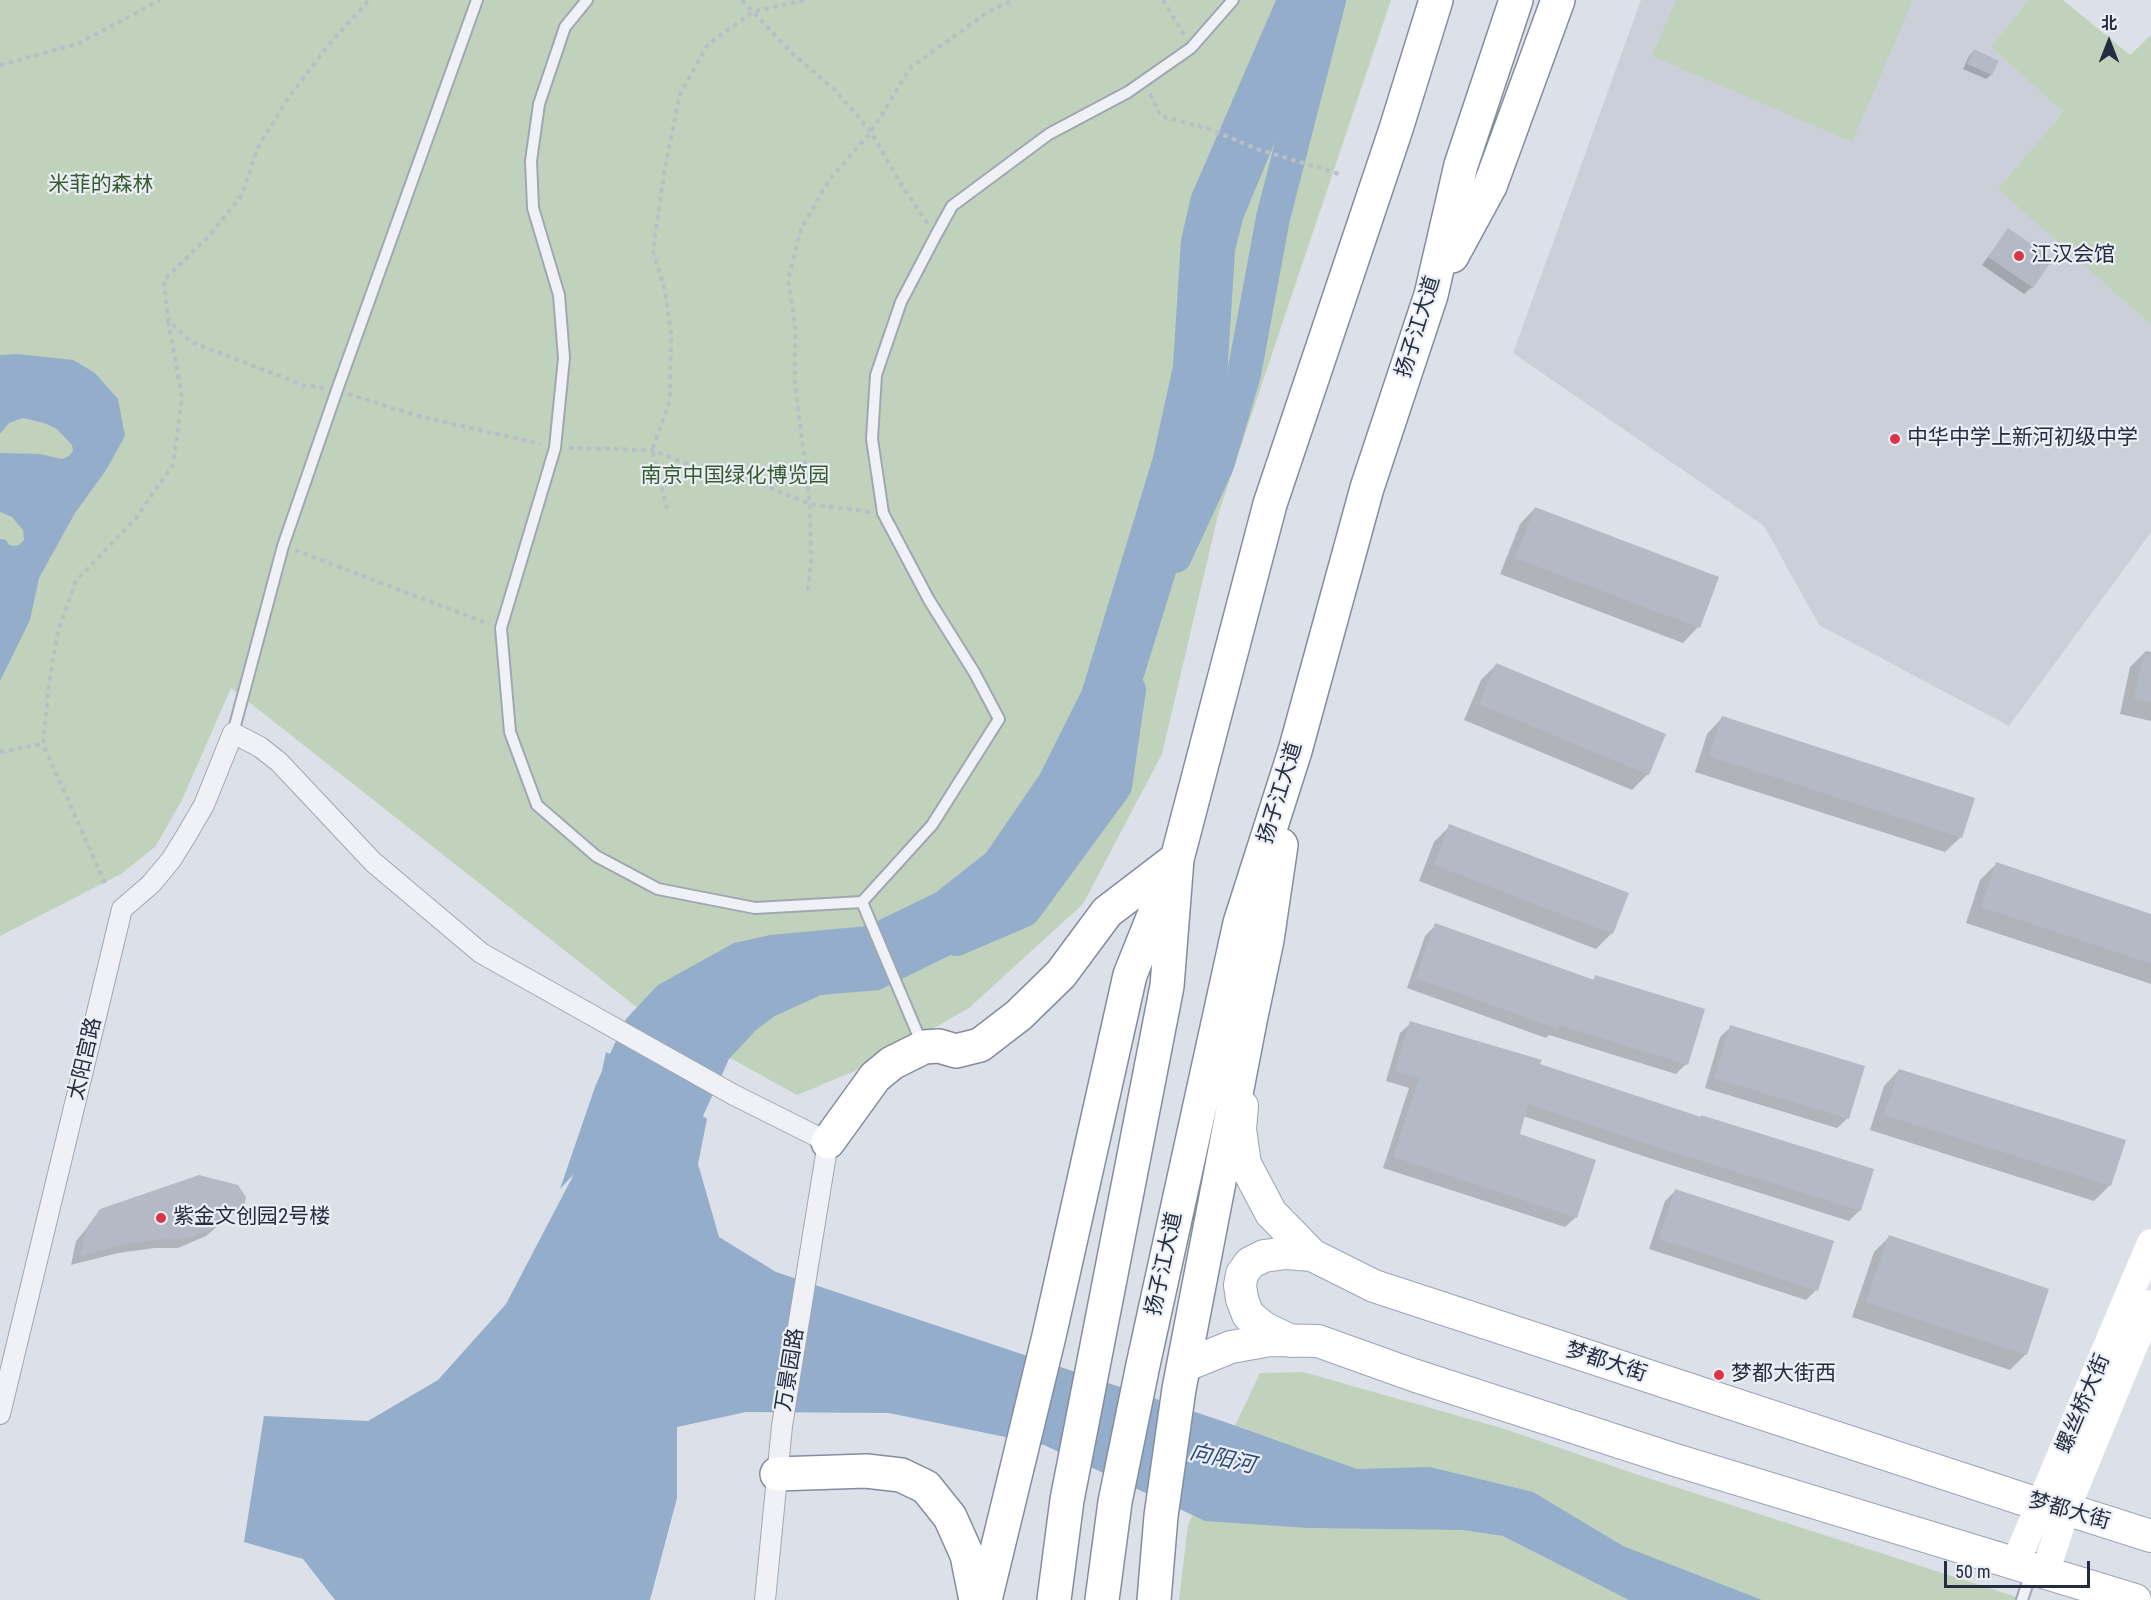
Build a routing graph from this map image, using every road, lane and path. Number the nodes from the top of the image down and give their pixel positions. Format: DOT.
graph roads {
  1 [pos="160,0"];
  2 [pos="369,0"];
  3 [pos="477,0"];
  4 [pos="587,0"];
  5 [pos="742,0"];
  6 [pos="805,0"];
  7 [pos="1014,0"];
  8 [pos="1162,0"];
  9 [pos="1233,0"];
  10 [pos="1436,0"];
  11 [pos="1516,0"];
  12 [pos="1558,0"];
  13 [pos="753,12"];
  14 [pos="1191,48"];
  15 [pos="0,65"];
  16 [pos="1150,94"];
  17 [pos="871,132"];
  18 [pos="1339,174"];
  19 [pos="936,235"];
  20 [pos="1431,295"];
  21 [pos="168,320"];
  22 [pos="337,390"];
  23 [pos="555,448"];
  24 [pos="652,450"];
  25 [pos="810,504"];
  26 [pos="667,509"];
  27 [pos="883,513"];
  28 [pos="284,546"];
  29 [pos="808,590"];
  30 [pos="501,628"];
  31 [pos="233,733"];
  32 [pos="43,744"];
  33 [pos="1295,750"];
  34 [pos="0,752"];
  35 [pos="1177,859"];
  36 [pos="105,883"];
  37 [pos="862,902"];
  38 [pos="1250,1021"];
  39 [pos="924,1047"];
  40 [pos="828,1142"];
  41 [pos="2151,1243"];
  42 [pos="1312,1255"];
  43 [pos="2151,1304"];
  44 [pos="1291,1341"];
  45 [pos="1181,1378"];
  46 [pos="0,1414"];
  47 [pos="777,1474"];
  48 [pos="2054,1507"];
  49 [pos="2151,1536"];
  50 [pos="2031,1569"];
  51 [pos="765,1600"];
  52 [pos="976,1600"];
  53 [pos="985,1600"];
  54 [pos="1054,1600"];
  55 [pos="1102,1600"];
  56 [pos="1154,1600"];
  57 [pos="2022,1600"];
  58 [pos="2135,1600"];
  1 -- 15 [label="path"];
  2 -- 21 [label="path"];
  3 -- 22 [label="lane"];
  4 -- 23 [label="lane"];
  5 -- 13 [label="path"];
  6 -- 13 [label="path"];
  7 -- 17 [label="path"];
  8 -- 14 [label="path"];
  9 -- 14 [label="lane"];
  10 -- 35 [label="highway"];
  11 -- 20 [label="highway, 扬子江大道"];
  12 -- 20 [label="highway"];
  13 -- 17 [label="path"];
  13 -- 24 [label="path"];
  14 -- 19 [label="lane"];
  16 -- 18 [label="path"];
  17 -- 19 [label="path"];
  17 -- 25 [label="path"];
  19 -- 27 [label="lane"];
  20 -- 33 [label="highway, 扬子江大道"];
  21 -- 22 [label="path"];
  21 -- 32 [label="path"];
  22 -- 23 [label="path"];
  22 -- 28 [label="lane"];
  23 -- 24 [label="path"];
  23 -- 30 [label="lane"];
  24 -- 25 [label="path"];
  24 -- 26 [label="path"];
  25 -- 27 [label="path"];
  25 -- 29 [label="path"];
  27 -- 37 [label="lane"];
  28 -- 30 [label="path"];
  28 -- 31 [label="lane"];
  30 -- 37 [label="lane"];
  31 -- 40 [label="street"];
  31 -- 46 [label="street, 太阳宫路"];
  32 -- 34 [label="path"];
  32 -- 36 [label="path"];
  33 -- 38 [label="highway"];
  33 -- 55 [label="highway, 扬子江大道"];
  35 -- 39 [label="highway"];
  35 -- 53 [label="highway"];
  35 -- 54 [label="highway"];
  37 -- 39 [label="lane"];
  38 -- 42 [label="main road, 梦都大街"];
  38 -- 45 [label="highway"];
  39 -- 40 [label="highway"];
  40 -- 47 [label="street, 万景园路"];
  41 -- 48 [label="street, 螺丝桥大街"];
  42 -- 44 [label="main road"];
  42 -- 48 [label="main road, 梦都大街"];
  43 -- 48 [label="street, 螺丝桥大街"];
  44 -- 45 [label="main road"];
  44 -- 50 [label="main road"];
  45 -- 56 [label="highway"];
  47 -- 51 [label="street, 万景园路"];
  47 -- 52 [label="highway"];
  48 -- 49 [label="main road, 梦都大街"];
  48 -- 50 [label="street, 螺丝桥大街"];
  50 -- 57 [label="lane"];
  50 -- 58 [label="main road"];
}
